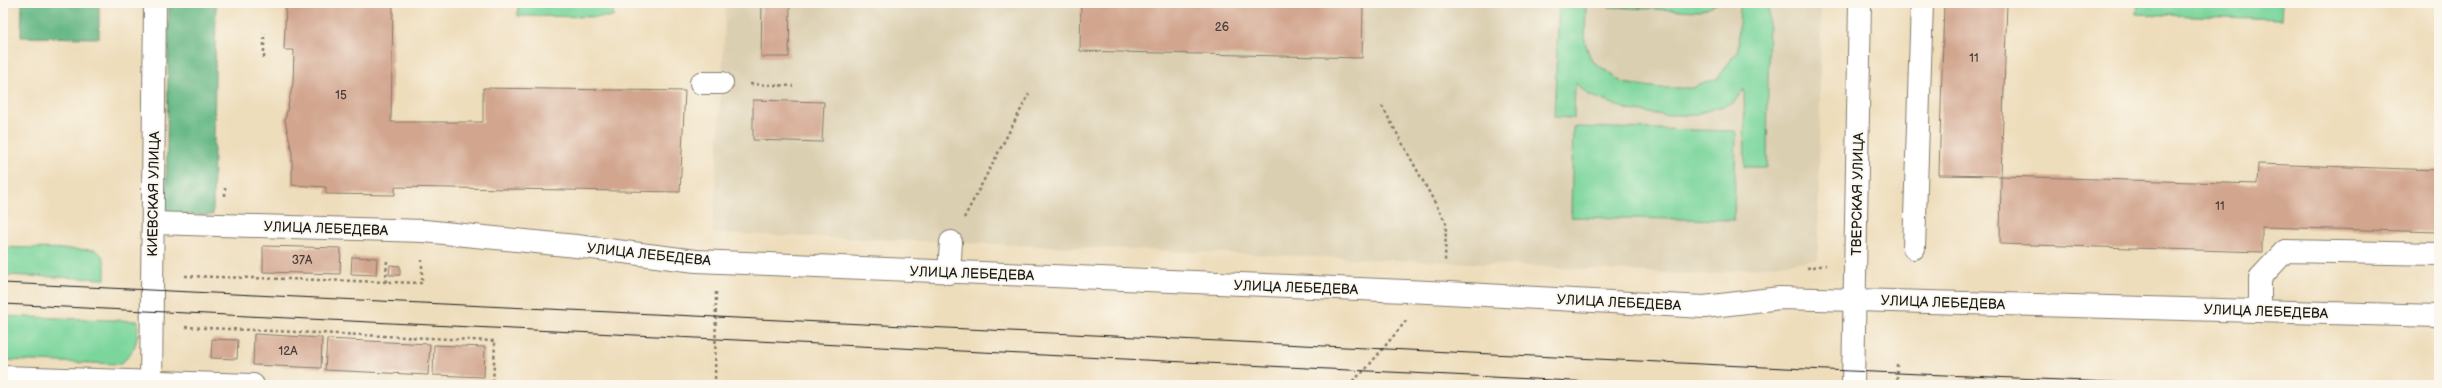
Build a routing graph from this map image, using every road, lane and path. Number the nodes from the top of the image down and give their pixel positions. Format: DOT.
graph roads {
  1 [pos="155,3"];
  2 [pos="1860,3"];
  3 [pos="1922,3"];
  4 [pos="264,33"];
  5 [pos="264,58"];
  6 [pos="711,83"];
  7 [pos="793,86"];
  8 [pos="1029,94"];
  9 [pos="1382,106"];
  10 [pos="153,223"];
  11 [pos="951,242"];
  12 [pos="1914,248"];
  13 [pos="2439,254"];
  14 [pos="717,262"];
  15 [pos="1445,262"];
  16 [pos="949,272"];
  17 [pos="185,276"];
  18 [pos="422,283"];
  19 [pos="1429,292"];
  20 [pos="1855,300"];
  21 [pos="2260,311"];
  22 [pos="2439,316"];
  23 [pos="185,327"];
  24 [pos="1897,362"];
  25 [pos="3,377"];
  26 [pos="151,383"];
  27 [pos="253,385"];
  28 [pos="493,385"];
  29 [pos="715,385"];
  30 [pos="1348,385"];
  31 [pos="1853,385"];
  32 [pos="1897,385"];
  1 -- 10 [label="street, КИЕВСКАЯ УЛИЦА"];
  2 -- 20 [label="street, ТВЕРСКАЯ УЛИЦА"];
  3 -- 12 [label="street"];
  4 -- 5 [label="path"];
  6 -- 7 [label="path"];
  8 -- 11 [label="path"];
  9 -- 15 [label="path"];
  10 -- 14 [label="street, УЛИЦА ЛЕБЕДЕВА"];
  10 -- 26 [label="street, КИЕВСКАЯ УЛИЦА"];
  11 -- 16 [label="street"];
  13 -- 21 [label="street"];
  14 -- 16 [label="street, УЛИЦА ЛЕБЕДЕВА"];
  14 -- 29 [label="path"];
  16 -- 19 [label="street, УЛИЦА ЛЕБЕДЕВА"];
  17 -- 18 [label="path"];
  19 -- 20 [label="street, УЛИЦА ЛЕБЕДЕВА"];
  19 -- 30 [label="path"];
  20 -- 21 [label="street, УЛИЦА ЛЕБЕДЕВА"];
  20 -- 31 [label="street, ТВЕРСКАЯ УЛИЦА"];
  21 -- 22 [label="street, УЛИЦА ЛЕБЕДЕВА"];
  23 -- 28 [label="path"];
  24 -- 32 [label="path"];
  25 -- 26 [label="street"];
  26 -- 27 [label="street"];
}
